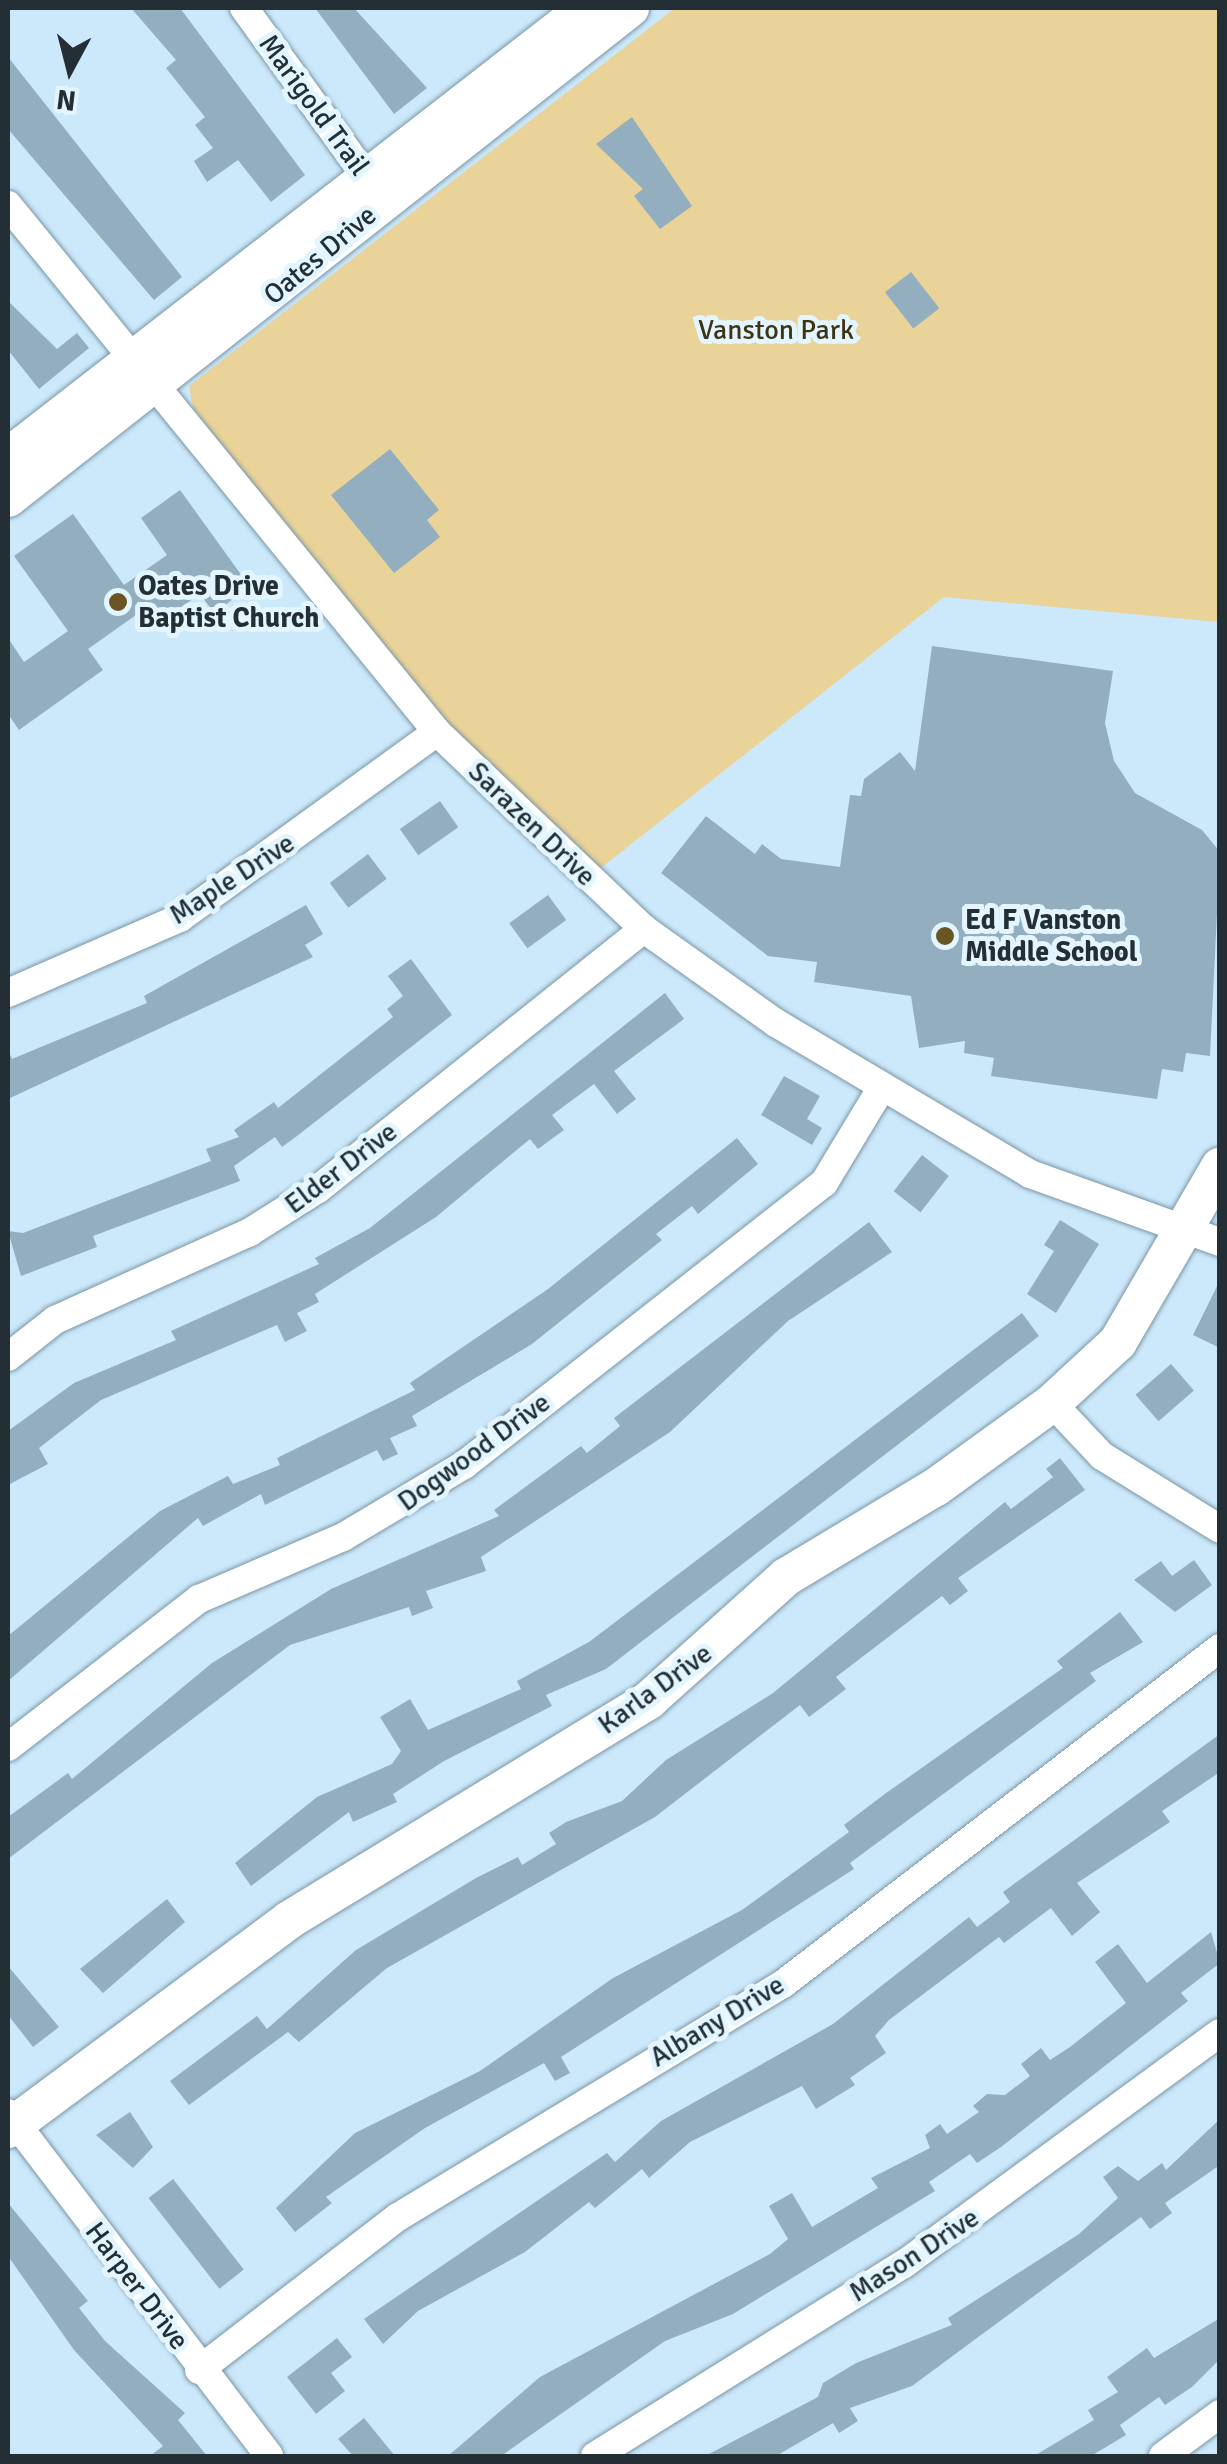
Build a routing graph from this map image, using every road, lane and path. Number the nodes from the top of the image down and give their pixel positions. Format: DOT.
graph roads {
  1 [pos="244,8"];
  2 [pos="586,8"];
  3 [pos="626,9"];
  4 [pos="376,190"];
  5 [pos="8,205"];
  6 [pos="146,373"];
  7 [pos="8,457"];
  8 [pos="8,498"];
  9 [pos="437,732"];
  10 [pos="644,929"];
  11 [pos="8,993"];
  12 [pos="882,1087"];
  13 [pos="1220,1168"];
  14 [pos="1202,1236"];
  15 [pos="8,1357"];
  16 [pos="1052,1403"];
  17 [pos="1220,1529"];
  18 [pos="1220,1648"];
  19 [pos="8,1747"];
  20 [pos="1220,2032"];
  21 [pos="10,2122"];
  22 [pos="199,2370"];
  23 [pos="1220,2414"];
  24 [pos="269,2456"];
  25 [pos="595,2456"];
  26 [pos="1163,2456"];
  1 -- 4 [label="street, Marigold Trail"];
  2 -- 4 [label="street, Oates Drive"];
  3 -- 4 [label="street, Oates Drive"];
  4 -- 6 [label="street, Oates Drive"];
  5 -- 6 [label="street, Sarazen Drive"];
  6 -- 7 [label="street, Oates Drive"];
  6 -- 8 [label="street, Oates Drive"];
  6 -- 9 [label="street, Sarazen Drive"];
  9 -- 10 [label="street, Sarazen Drive"];
  9 -- 11 [label="street, Maple Drive"];
  10 -- 12 [label="street, Sarazen Drive"];
  10 -- 15 [label="street, Elder Drive"];
  12 -- 14 [label="street, Sarazen Drive"];
  12 -- 19 [label="street, Dogwood Drive"];
  13 -- 14 [label="street, Karla Drive"];
  14 -- 16 [label="street, Karla Drive"];
  16 -- 17 [label="street"];
  16 -- 21 [label="street, Karla Drive"];
  18 -- 22 [label="street, Albany Drive"];
  20 -- 25 [label="street, Mason Drive"];
  21 -- 22 [label="street, Harper Drive"];
  22 -- 24 [label="street, Harper Drive"];
  23 -- 26 [label="street"];
}
